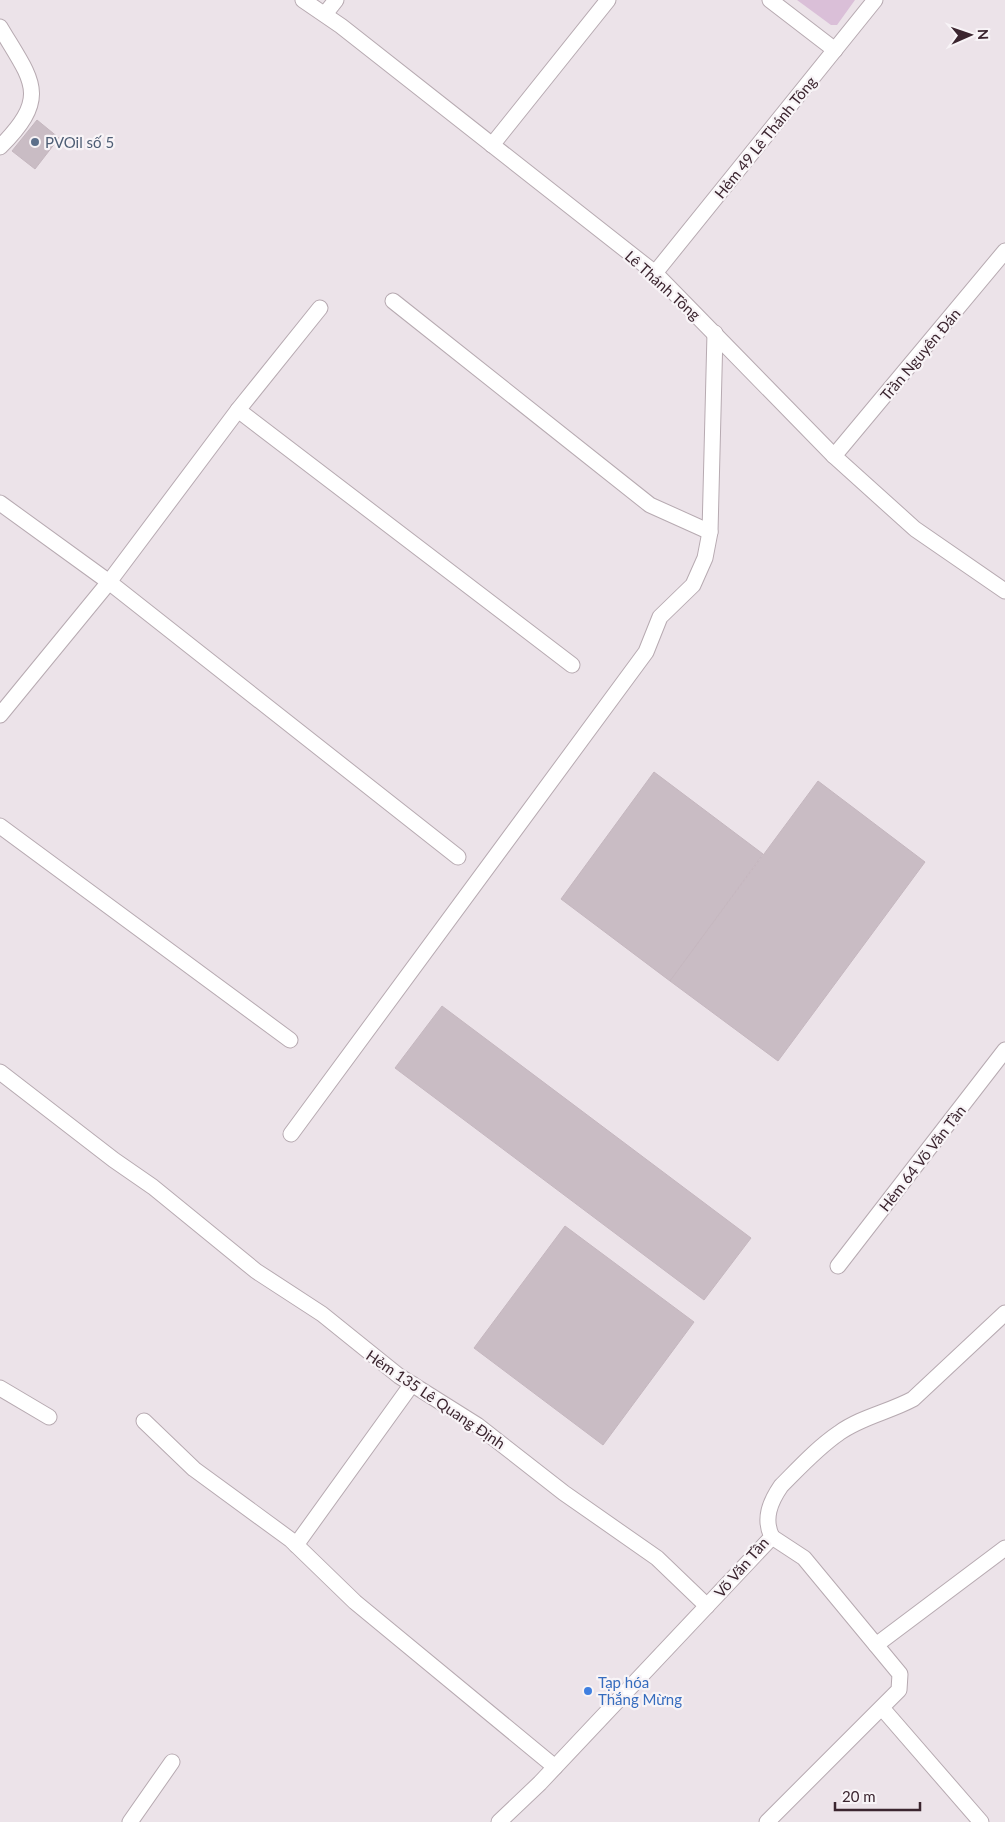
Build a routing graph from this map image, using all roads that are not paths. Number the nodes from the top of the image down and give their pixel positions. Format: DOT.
graph roads {
  1 [pos="303,0"];
  2 [pos="336,0"];
  3 [pos="608,0"];
  4 [pos="770,0"];
  5 [pos="875,0"];
  6 [pos="325,14"];
  7 [pos="0,28"];
  8 [pos="835,50"];
  9 [pos="492,145"];
  10 [pos="0,147"];
  11 [pos="1005,251"];
  12 [pos="655,273"];
  13 [pos="393,301"];
  14 [pos="320,308"];
  15 [pos="715,333"];
  16 [pos="238,410"];
  17 [pos="834,456"];
  18 [pos="0,503"];
  19 [pos="710,532"];
  20 [pos="109,582"];
  21 [pos="1005,591"];
  22 [pos="572,665"];
  23 [pos="0,715"];
  24 [pos="0,826"];
  25 [pos="458,857"];
  26 [pos="290,1040"];
  27 [pos="1005,1050"];
  28 [pos="0,1072"];
  29 [pos="291,1134"];
  30 [pos="838,1266"];
  31 [pos="1005,1313"];
  32 [pos="412,1384"];
  33 [pos="0,1388"];
  34 [pos="49,1417"];
  35 [pos="144,1421"];
  36 [pos="772,1537"];
  37 [pos="296,1544"];
  38 [pos="1005,1548"];
  39 [pos="707,1606"];
  40 [pos="876,1645"];
  41 [pos="882,1708"];
  42 [pos="172,1762"];
  43 [pos="555,1767"];
  44 [pos="130,1822"];
  45 [pos="499,1822"];
  46 [pos="767,1822"];
  47 [pos="981,1822"];
  1 -- 6 [label="street, Lê Thánh Tông"];
  2 -- 6 [label="street"];
  3 -- 9 [label="street"];
  4 -- 8 [label="street"];
  5 -- 8 [label="street, Hẻm 49 Lê Thánh Tông"];
  6 -- 9 [label="street, Lê Thánh Tông"];
  7 -- 10 [label="street"];
  8 -- 12 [label="street, Hẻm 49 Lê Thánh Tông"];
  9 -- 12 [label="street, Lê Thánh Tông"];
  11 -- 17 [label="street, Trần Nguyên Đán"];
  12 -- 15 [label="street, Lê Thánh Tông"];
  13 -- 19 [label="street"];
  14 -- 16 [label="street"];
  15 -- 17 [label="street, Lê Thánh Tông"];
  15 -- 19 [label="street"];
  16 -- 20 [label="street"];
  16 -- 22 [label="street"];
  17 -- 21 [label="street, Lê Thánh Tông"];
  18 -- 20 [label="street"];
  19 -- 29 [label="street"];
  20 -- 23 [label="street"];
  20 -- 25 [label="street"];
  24 -- 26 [label="street"];
  27 -- 30 [label="street, Hẻm 64 Võ Văn Tần"];
  28 -- 32 [label="street, Hẻm 135 Lê Quang Định"];
  31 -- 36 [label="street, Võ Văn Tần"];
  32 -- 37 [label="street"];
  32 -- 39 [label="street, Hẻm 135 Lê Quang Định"];
  33 -- 34 [label="street"];
  35 -- 37 [label="street"];
  36 -- 39 [label="street, Võ Văn Tần"];
  36 -- 40 [label="street"];
  37 -- 43 [label="street"];
  38 -- 40 [label="street"];
  39 -- 43 [label="street, Võ Văn Tần"];
  40 -- 41 [label="street"];
  41 -- 46 [label="street"];
  41 -- 47 [label="street"];
  42 -- 44 [label="street"];
  43 -- 45 [label="street, Võ Văn Tần"];
}
